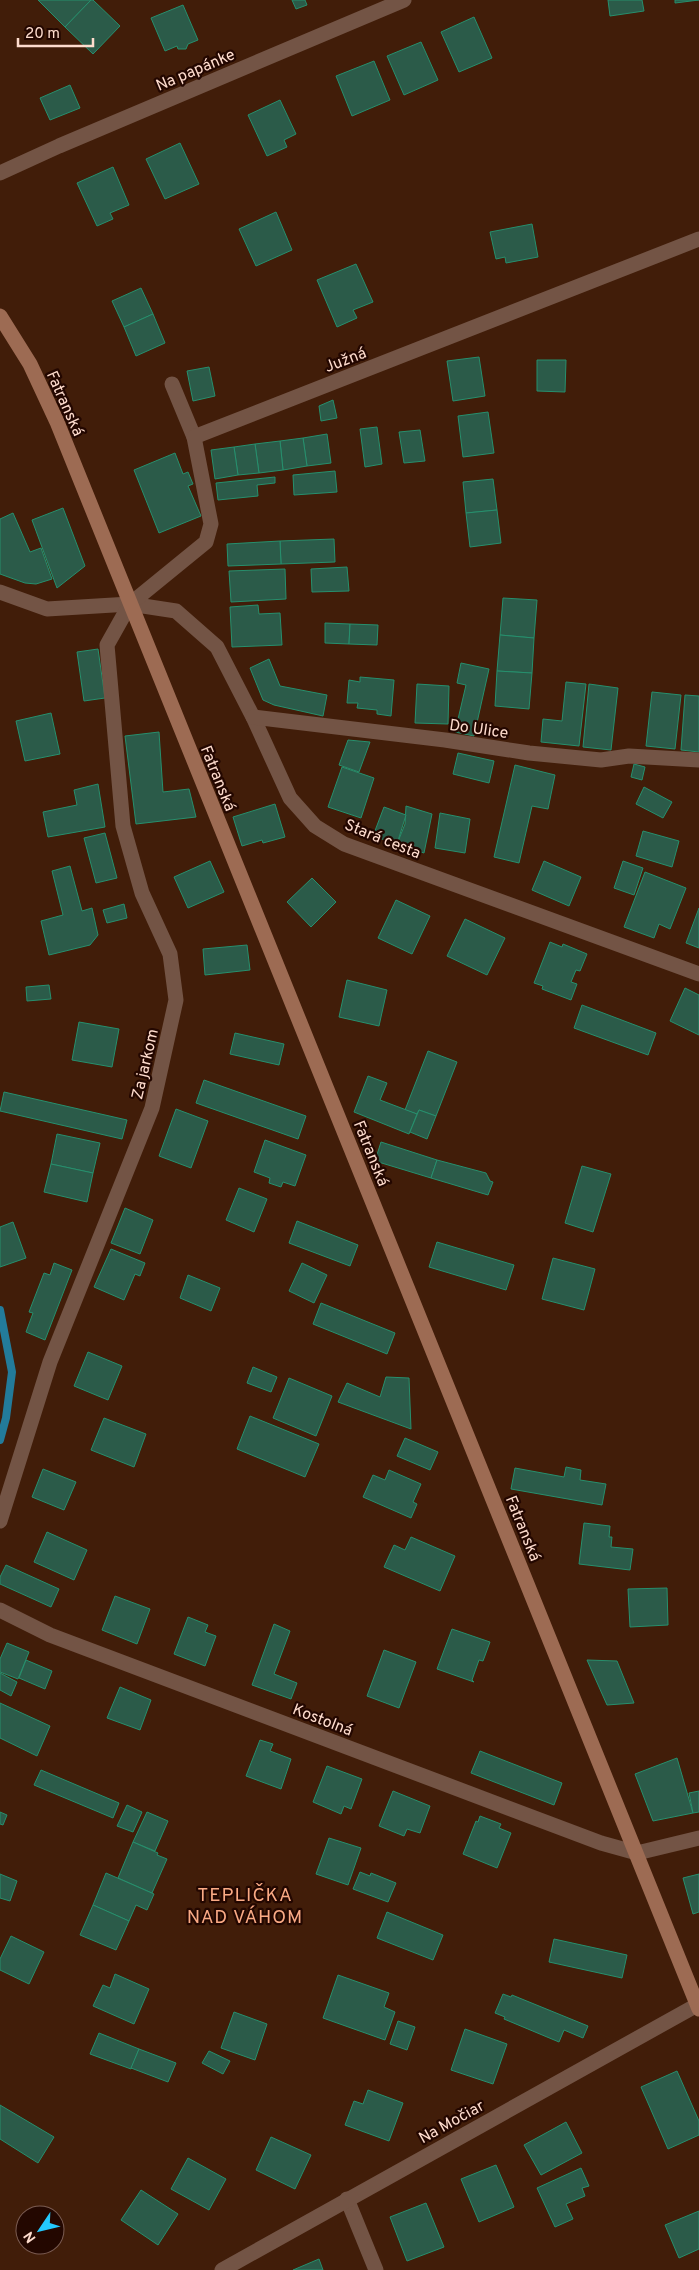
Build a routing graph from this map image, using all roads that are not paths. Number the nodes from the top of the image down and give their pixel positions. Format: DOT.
graph roads {
  1 [pos="404,0"];
  2 [pos="0,173"];
  3 [pos="699,239"];
  4 [pos="0,316"];
  5 [pos="172,384"];
  6 [pos="194,438"];
  7 [pos="0,592"];
  8 [pos="130,604"];
  9 [pos="254,717"];
  10 [pos="699,760"];
  11 [pos="699,974"];
  12 [pos="0,1521"];
  13 [pos="0,1610"];
  14 [pos="699,1838"];
  15 [pos="637,1853"];
  16 [pos="698,2007"];
  17 [pos="347,2200"];
  18 [pos="222,2270"];
  19 [pos="376,2270"];
  1 -- 2 [label="street, Na papánke"];
  3 -- 6 [label="street, Južná"];
  4 -- 8 [label="main road, Fatranská"];
  5 -- 6 [label="street"];
  6 -- 8 [label="street"];
  7 -- 8 [label="street, Stará cesta"];
  8 -- 9 [label="street, Stará cesta"];
  8 -- 12 [label="street, Za jarkom"];
  8 -- 15 [label="main road, Fatranská"];
  9 -- 10 [label="street, Do Ulice"];
  9 -- 11 [label="street, Stará cesta"];
  13 -- 15 [label="street, Kostolná"];
  14 -- 15 [label="street"];
  15 -- 16 [label="main road, Fatranská"];
  16 -- 17 [label="street, Na Močiar"];
  17 -- 18 [label="street, Na Močiar"];
  17 -- 19 [label="street"];
}
